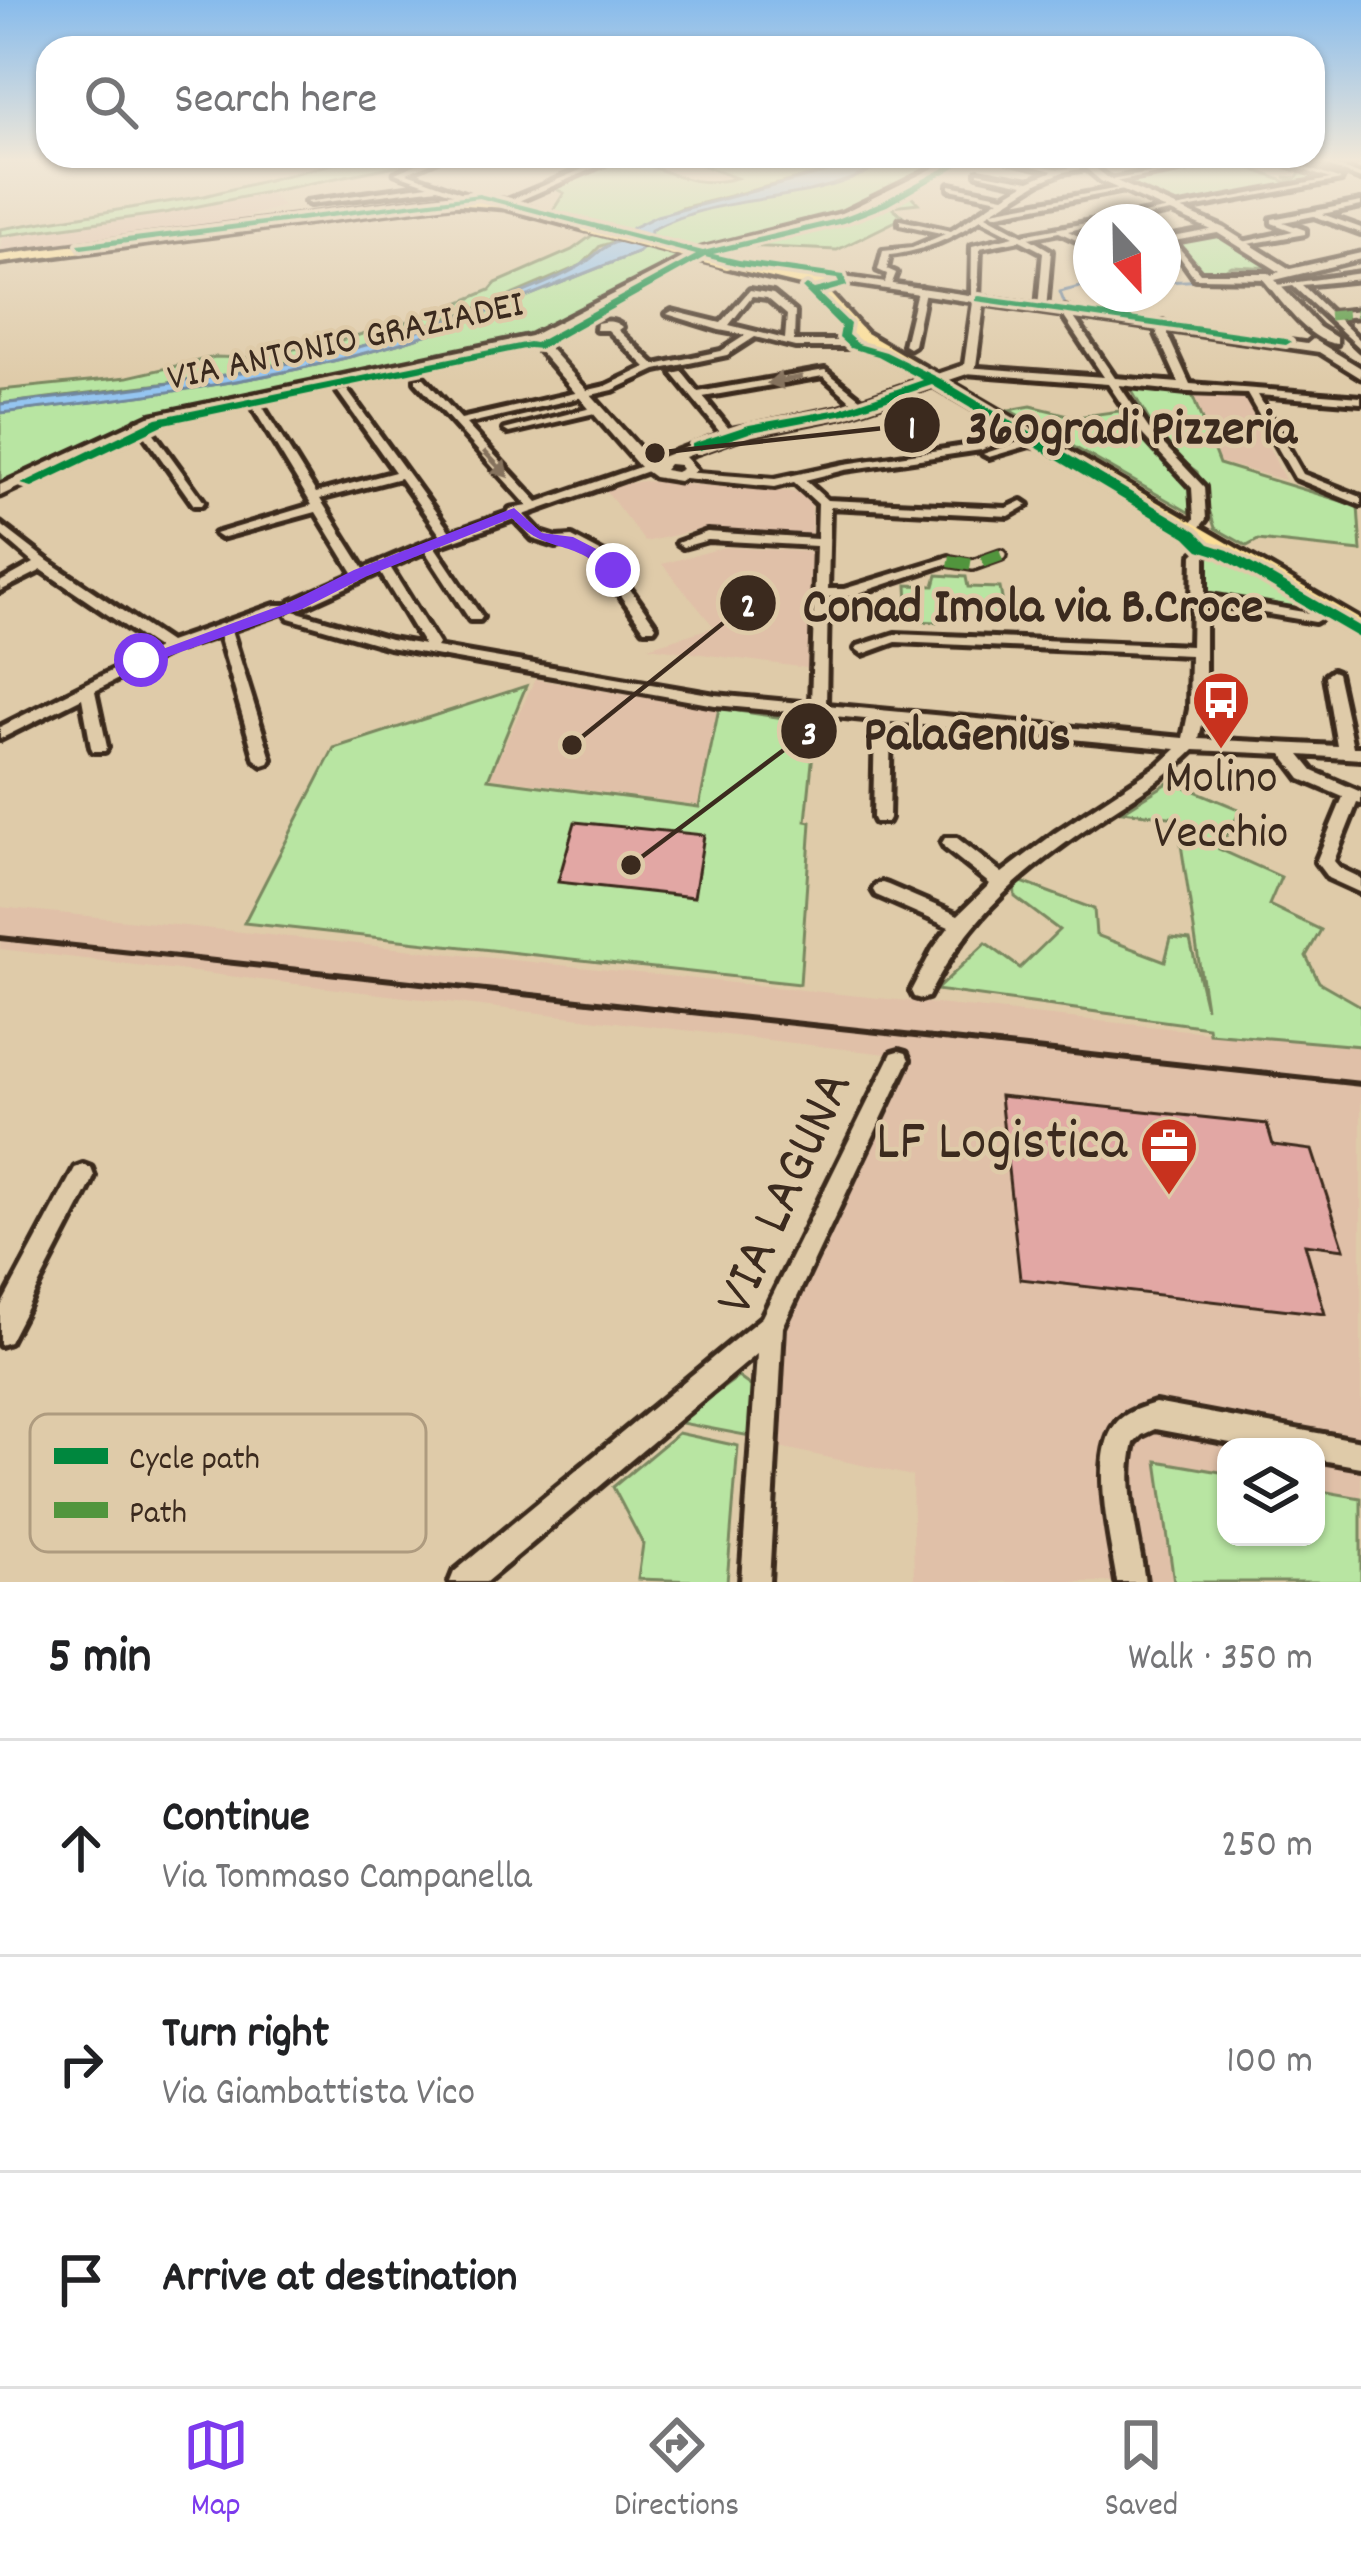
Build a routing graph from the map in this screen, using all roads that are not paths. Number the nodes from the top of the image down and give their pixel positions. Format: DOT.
graph roads {
  1 [pos="187,234"];
  2 [pos="616,234"];
  3 [pos="770,234"];
  4 [pos="948,234"];
  5 [pos="1015,234"];
  6 [pos="1043,234"];
  7 [pos="1226,234"];
  8 [pos="1292,234"];
  9 [pos="1022,238"];
  10 [pos="1242,243"];
  11 [pos="975,250"];
  12 [pos="1181,253"];
  13 [pos="1361,256"];
  14 [pos="0,259"];
  15 [pos="732,264"];
  16 [pos="761,271"];
  17 [pos="782,271"];
  18 [pos="1286,271"];
  19 [pos="1361,276"];
  20 [pos="1338,278"];
  21 [pos="1272,281"];
  22 [pos="819,282"];
  23 [pos="887,286"];
  24 [pos="1297,286"];
  25 [pos="1361,290"];
  26 [pos="921,291"];
  27 [pos="976,299"];
  28 [pos="1043,308"];
  29 [pos="1065,311"];
  30 [pos="1361,313"];
  31 [pos="672,314"];
  32 [pos="1330,316"];
  33 [pos="1163,325"];
  34 [pos="722,328"];
  35 [pos="613,330"];
  36 [pos="752,335"];
  37 [pos="536,339"];
  38 [pos="865,341"];
  39 [pos="789,343"];
  40 [pos="909,345"];
  41 [pos="1336,345"];
  42 [pos="653,368"];
  43 [pos="965,370"];
  44 [pos="1357,370"];
  45 [pos="678,374"];
  46 [pos="940,378"];
  47 [pos="420,380"];
  48 [pos="1114,383"];
  49 [pos="1187,388"];
  50 [pos="343,392"];
  51 [pos="1251,393"];
  52 [pos="581,395"];
  53 [pos="697,395"];
  54 [pos="252,398"];
  55 [pos="1361,400"];
  56 [pos="862,404"];
  57 [pos="595,410"];
  58 [pos="1003,418"];
  59 [pos="142,423"];
  60 [pos="458,423"];
  61 [pos="509,430"];
  62 [pos="728,435"];
  63 [pos="1037,438"];
  64 [pos="922,456"];
  65 [pos="690,463"];
  66 [pos="656,467"];
  67 [pos="403,474"];
  68 [pos="798,478"];
  69 [pos="5,490"];
  70 [pos="198,502"];
  71 [pos="317,502"];
  72 [pos="824,502"];
  73 [pos="1361,502"];
  74 [pos="534,505"];
  75 [pos="1022,505"];
  76 [pos="514,512"];
  77 [pos="1196,524"];
  78 [pos="0,528"];
  79 [pos="221,534"];
  80 [pos="448,537"];
  81 [pos="683,542"];
  82 [pos="822,543"];
  83 [pos="1213,543"];
  84 [pos="428,545"];
  85 [pos="1001,555"];
  86 [pos="950,561"];
  87 [pos="43,564"];
  88 [pos="382,564"];
  89 [pos="360,573"];
  90 [pos="0,587"];
  91 [pos="820,593"];
  92 [pos="1197,598"];
  93 [pos="288,611"];
  94 [pos="475,617"];
  95 [pos="1316,618"];
  96 [pos="1361,620"];
  97 [pos="649,626"];
  98 [pos="224,629"];
  99 [pos="1361,630"];
  100 [pos="431,644"];
  101 [pos="167,648"];
  102 [pos="863,649"];
  103 [pos="1196,651"];
  104 [pos="1332,676"];
  105 [pos="87,688"];
  106 [pos="818,712"];
  107 [pos="883,717"];
  108 [pos="0,734"];
  109 [pos="1190,744"];
  110 [pos="98,747"];
  111 [pos="1286,749"];
  112 [pos="1353,753"];
  113 [pos="262,759"];
  114 [pos="1357,796"];
  115 [pos="880,818"];
  116 [pos="951,842"];
  117 [pos="1003,884"];
  118 [pos="1361,886"];
  119 [pos="882,890"];
  120 [pos="962,926"];
  121 [pos="921,991"];
  122 [pos="899,1060"];
  123 [pos="83,1176"];
  124 [pos="771,1326"];
  125 [pos="0,1333"];
  126 [pos="1361,1454"];
  127 [pos="464,1582"];
  128 [pos="755,1582"];
  129 [pos="1131,1582"];
  1 -- 14 [label="main road"];
  2 -- 15 [label="main road, bridge"];
  3 -- 37 [label="street, VIA ANTONIO GRAZIADEI"];
  4 -- 11 [label="street"];
  4 -- 23 [label="street"];
  5 -- 9 [label="street"];
  6 -- 9 [label="street"];
  7 -- 10 [label="street"];
  8 -- 10 [label="street"];
  9 -- 11 [label="street"];
  9 -- 28 [label="street"];
  10 -- 18 [label="street"];
  11 -- 27 [label="street"];
  12 -- 21 [label="street"];
  13 -- 18 [label="street"];
  15 -- 16 [label="main road"];
  15 -- 17 [label="main road"];
  16 -- 17 [label="main road"];
  16 -- 22 [label="main road"];
  17 -- 22 [label="main road"];
  18 -- 21 [label="street"];
  19 -- 20 [label="street"];
  20 -- 24 [label="street"];
  20 -- 25 [label="street"];
  21 -- 24 [label="street"];
  21 -- 41 [label="street"];
  22 -- 23 [label="street"];
  22 -- 38 [label="main road"];
  23 -- 26 [label="street"];
  24 -- 32 [label="street"];
  26 -- 27 [label="street"];
  26 -- 40 [label="street"];
  27 -- 28 [label="street"];
  27 -- 43 [label="street"];
  28 -- 29 [label="street"];
  29 -- 33 [label="street"];
  29 -- 48 [label="street"];
  30 -- 32 [label="street"];
  31 -- 34 [label="street"];
  32 -- 41 [label="street"];
  33 -- 41 [label="street"];
  33 -- 49 [label="street"];
  34 -- 36 [label="street"];
  34 -- 39 [label="street"];
  35 -- 42 [label="street"];
  36 -- 39 [label="street"];
  36 -- 42 [label="street"];
  37 -- 52 [label="street"];
  37 -- 54 [label="street, VIA ANTONIO GRAZIADEI"];
  38 -- 39 [label="street"];
  38 -- 46 [label="main road"];
  41 -- 44 [label="street"];
  42 -- 52 [label="street"];
  43 -- 46 [label="street"];
  43 -- 48 [label="street"];
  45 -- 53 [label="street"];
  46 -- 56 [label="street"];
  46 -- 58 [label="main road"];
  46 -- 63 [label="main road"];
  47 -- 60 [label="street"];
  48 -- 49 [label="street"];
  48 -- 77 [label="street"];
  49 -- 51 [label="street"];
  50 -- 67 [label="street"];
  51 -- 55 [label="street"];
  51 -- 73 [label="street"];
  52 -- 57 [label="street"];
  52 -- 60 [label="street"];
  56 -- 53 [label="street, one-way"];
  53 -- 62 [label="street"];
  54 -- 59 [label="street, VIA ANTONIO GRAZIADEI"];
  54 -- 71 [label="street"];
  56 -- 62 [label="street"];
  57 -- 61 [label="street"];
  57 -- 66 [label="street"];
  58 -- 63 [label="main road"];
  58 -- 64 [label="street"];
  59 -- 69 [label="street, VIA ANTONIO GRAZIADEI"];
  59 -- 70 [label="street"];
  60 -- 74 [label="street, one-way"];
  62 -- 65 [label="street"];
  63 -- 64 [label="street"];
  63 -- 77 [label="main road"];
  63 -- 83 [label="main road"];
  64 -- 68 [label="street"];
  65 -- 66 [label="street"];
  65 -- 66 [label="street"];
  65 -- 68 [label="street"];
  66 -- 74 [label="street"];
  67 -- 71 [label="street"];
  67 -- 80 [label="street"];
  68 -- 72 [label="street"];
  71 -- 79 [label="street"];
  71 -- 89 [label="street"];
  72 -- 75 [label="street"];
  72 -- 82 [label="street"];
  74 -- 76 [label="street"];
  76 -- 80 [label="street"];
  76 -- 97 [label="street"];
  77 -- 96 [label="main road"];
  78 -- 87 [label="street"];
  80 -- 84 [label="street"];
  81 -- 82 [label="street"];
  82 -- 91 [label="street"];
  83 -- 92 [label="street"];
  83 -- 99 [label="main road"];
  84 -- 88 [label="street"];
  84 -- 94 [label="street"];
  85 -- 86 [label="street"];
  86 -- 91 [label="street"];
  87 -- 90 [label="street"];
  87 -- 101 [label="street"];
  88 -- 89 [label="street"];
  88 -- 100 [label="street"];
  89 -- 93 [label="street"];
  91 -- 106 [label="street"];
  92 -- 95 [label="street"];
  92 -- 103 [label="street"];
  93 -- 98 [label="street"];
  93 -- 106 [label="street"];
  98 -- 101 [label="street"];
  98 -- 113 [label="street"];
  101 -- 105 [label="street"];
  102 -- 103 [label="street"];
  103 -- 109 [label="street"];
  104 -- 112 [label="street"];
  105 -- 108 [label="street"];
  105 -- 110 [label="street"];
  106 -- 107 [label="street"];
  107 -- 109 [label="street"];
  107 -- 115 [label="street"];
  109 -- 111 [label="street"];
  109 -- 117 [label="street"];
  111 -- 112 [label="street"];
  111 -- 114 [label="street"];
  114 -- 118 [label="street"];
  116 -- 117 [label="street"];
  117 -- 120 [label="street"];
  119 -- 120 [label="street"];
  120 -- 121 [label="street"];
  122 -- 124 [label="street, VIA LAGUNA"];
  123 -- 125 [label="street"];
  124 -- 127 [label="street"];
  124 -- 128 [label="street, VIA LAGUNA"];
  126 -- 129 [label="street"];
}
